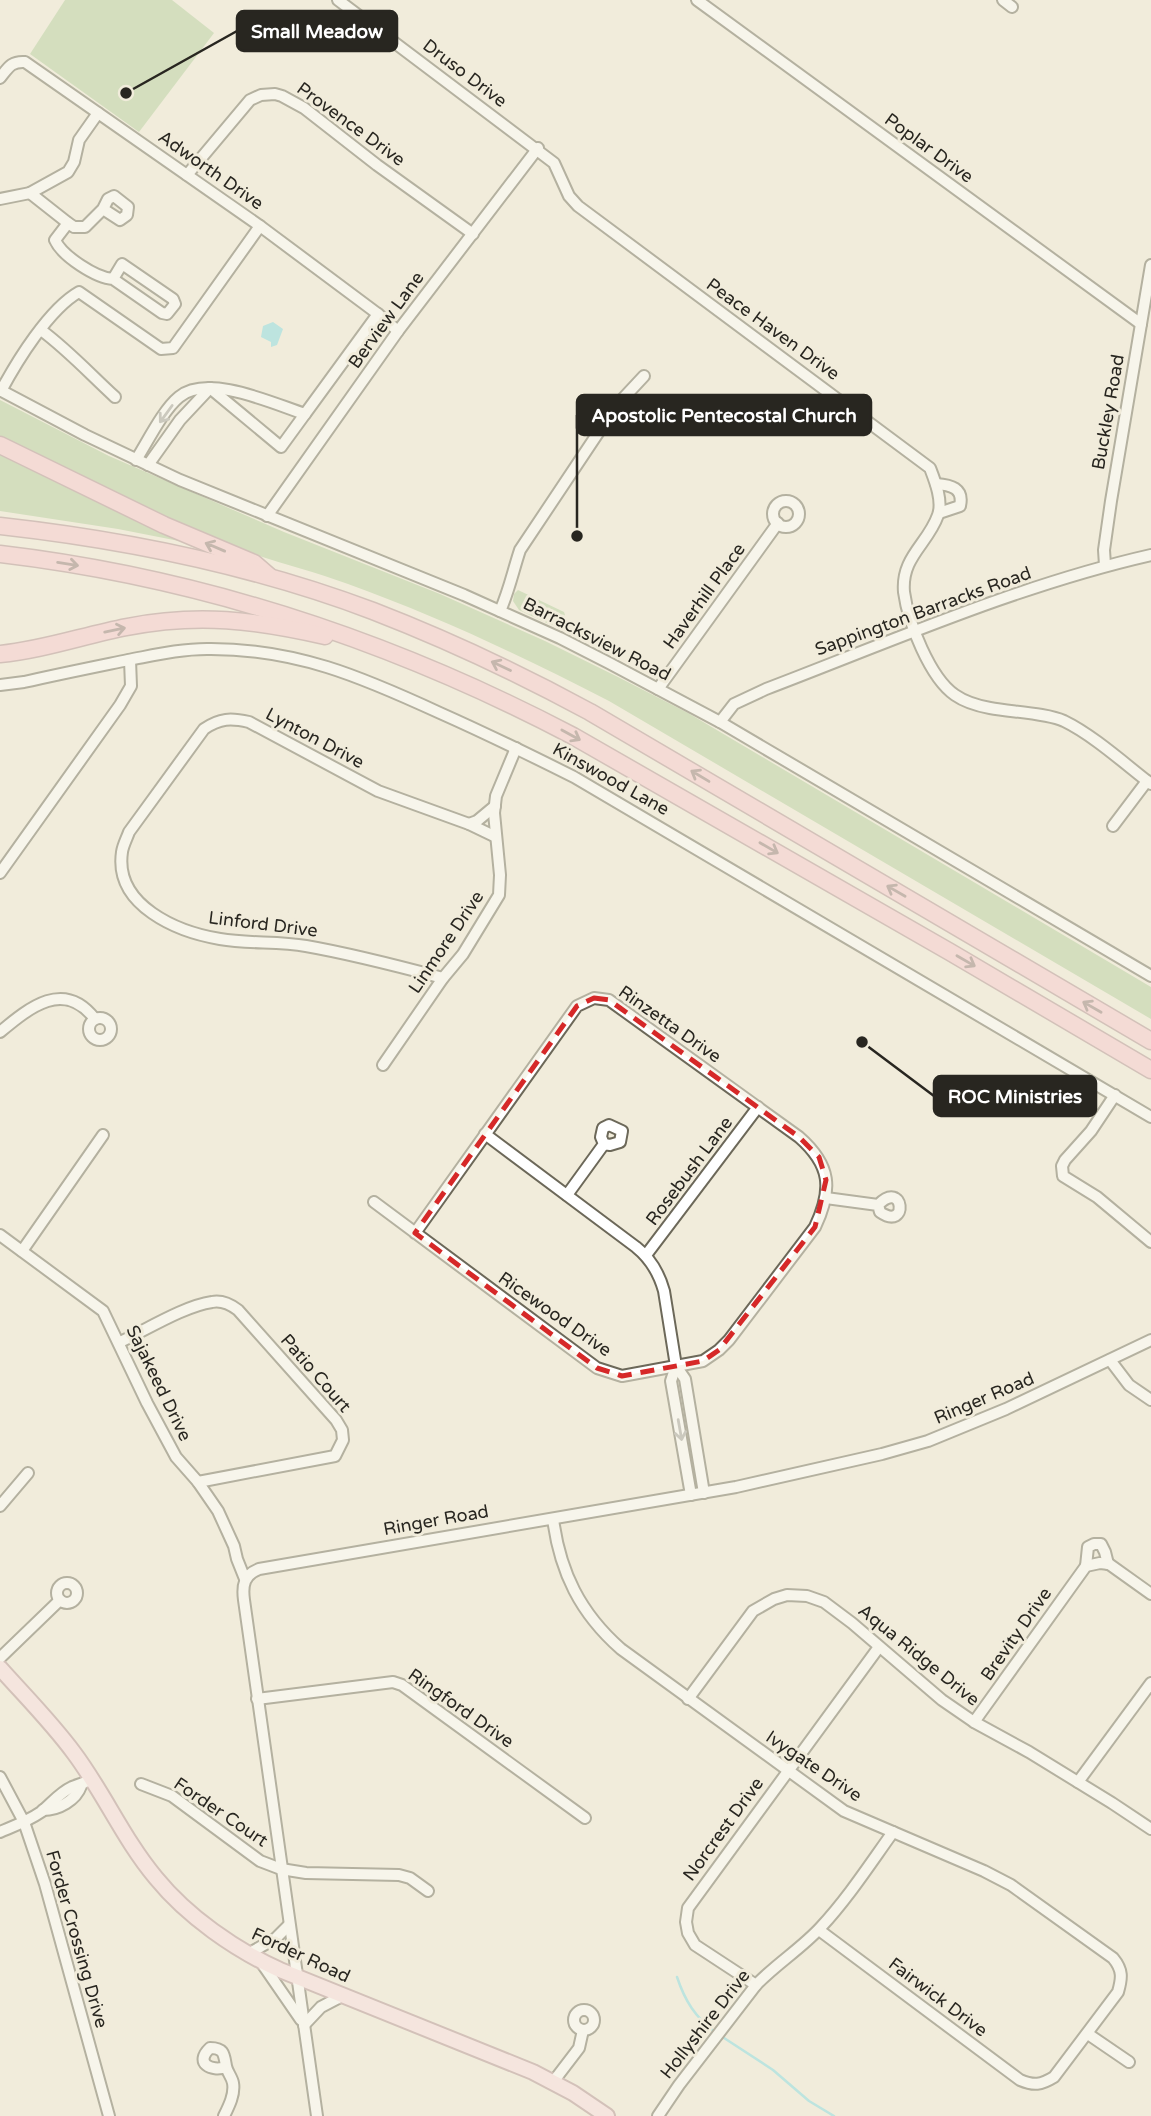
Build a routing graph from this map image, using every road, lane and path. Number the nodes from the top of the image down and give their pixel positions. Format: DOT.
graph roads {
  1 [pos="338,0"];
  2 [pos="697,0"];
  3 [pos="0,78"];
  4 [pos="98,113"];
  5 [pos="538,148"];
  6 [pos="187,175"];
  7 [pos="30,193"];
  8 [pos="0,199"];
  9 [pos="103,209"];
  10 [pos="68,223"];
  11 [pos="260,226"];
  12 [pos="473,233"];
  13 [pos="1151,265"];
  14 [pos="113,279"];
  15 [pos="378,313"];
  16 [pos="1141,324"];
  17 [pos="41,330"];
  18 [pos="398,331"];
  19 [pos="644,376"];
  20 [pos="210,388"];
  21 [pos="1,390"];
  22 [pos="115,397"];
  23 [pos="305,414"];
  24 [pos="0,445"];
  25 [pos="136,460"];
  26 [pos="149,465"];
  27 [pos="936,484"];
  28 [pos="939,513"];
  29 [pos="267,516"];
  30 [pos="778,523"];
  31 [pos="0,526"];
  32 [pos="0,554"];
  33 [pos="1151,555"];
  34 [pos="1105,565"];
  35 [pos="274,580"];
  36 [pos="500,611"];
  37 [pos="915,632"];
  38 [pos="0,654"];
  39 [pos="399,654"];
  40 [pos="130,660"];
  41 [pos="0,685"];
  42 [pos="658,689"];
  43 [pos="720,722"];
  44 [pos="516,748"];
  45 [pos="1149,782"];
  46 [pos="495,806"];
  47 [pos="469,824"];
  48 [pos="1113,826"];
  49 [pos="496,837"];
  50 [pos="122,852"];
  51 [pos="0,873"];
  52 [pos="1151,976"];
  53 [pos="443,978"];
  54 [pos="95,1019"];
  55 [pos="0,1032"];
  56 [pos="1151,1041"];
  57 [pos="383,1065"];
  58 [pos="1151,1070"];
  59 [pos="1115,1096"];
  60 [pos="758,1107"];
  61 [pos="1151,1117"];
  62 [pos="485,1134"];
  63 [pos="103,1135"];
  64 [pos="604,1144"];
  65 [pos="567,1195"];
  66 [pos="826,1198"];
  67 [pos="374,1202"];
  68 [pos="877,1205"];
  69 [pos="415,1233"];
  70 [pos="0,1235"];
  71 [pos="1151,1242"];
  72 [pos="22,1251"];
  73 [pos="646,1255"];
  74 [pos="1151,1340"];
  75 [pos="120,1342"];
  76 [pos="1110,1360"];
  77 [pos="676,1366"];
  78 [pos="1151,1400"];
  79 [pos="29,1473"];
  80 [pos="198,1482"];
  81 [pos="704,1493"];
  82 [pos="691,1495"];
  83 [pos="0,1506"];
  84 [pos="553,1519"];
  85 [pos="1108,1564"];
  86 [pos="1086,1566"];
  87 [pos="245,1579"];
  88 [pos="1151,1594"];
  89 [pos="60,1600"];
  90 [pos="879,1647"];
  91 [pos="0,1658"];
  92 [pos="0,1668"];
  93 [pos="1151,1683"];
  94 [pos="257,1699"];
  95 [pos="688,1699"];
  96 [pos="974,1723"];
  97 [pos="787,1771"];
  98 [pos="0,1777"];
  99 [pos="87,1782"];
  100 [pos="1078,1782"];
  101 [pos="141,1784"];
  102 [pos="585,1818"];
  103 [pos="24,1822"];
  104 [pos="1151,1829"];
  105 [pos="0,1832"];
  106 [pos="893,1832"];
  107 [pos="281,1869"];
  108 [pos="428,1891"];
  109 [pos="289,1925"];
  110 [pos="819,1930"];
  111 [pos="254,1958"];
  112 [pos="297,1978"];
  113 [pos="756,1984"];
  114 [pos="342,1996"];
  115 [pos="304,2025"];
  116 [pos="583,2030"];
  117 [pos="1088,2034"];
  118 [pos="1129,2062"];
  119 [pos="226,2067"];
  120 [pos="553,2082"];
  121 [pos="109,2116"];
  122 [pos="224,2116"];
  123 [pos="317,2116"];
  124 [pos="607,2116"];
  125 [pos="658,2116"];
  1 -- 5 [label="street, Druso Drive"];
  2 -- 16 [label="street, Poplar Drive"];
  3 -- 4 [label="street, Adworth Drive"];
  4 -- 6 [label="street, Adworth Drive"];
  4 -- 7 [label="street"];
  5 -- 12 [label="street, Berview Lane"];
  5 -- 27 [label="street, Peace Haven Drive"];
  6 -- 11 [label="street, Adworth Drive"];
  6 -- 12 [label="street, Provence Drive"];
  7 -- 8 [label="street"];
  7 -- 10 [label="street"];
  9 -- 10 [label="street"];
  10 -- 14 [label="street"];
  11 -- 15 [label="street, Adworth Drive"];
  11 -- 17 [label="street"];
  12 -- 18 [label="street, Berview Lane"];
  13 -- 16 [label="street, Buckley Road"];
  14 -- 14 [label="street"];
  15 -- 18 [label="street, Adworth Drive"];
  15 -- 23 [label="street"];
  16 -- 34 [label="street, Buckley Road"];
  17 -- 21 [label="street"];
  17 -- 22 [label="street"];
  18 -- 29 [label="street, Berview Lane"];
  19 -- 36 [label="street"];
  20 -- 23 [label="street"];
  20 -- 23 [label="street"];
  20 -- 25 [label="street, one-way"];
  20 -- 26 [label="street"];
  21 -- 25 [label="street, Barracksview Road"];
  35 -- 24 [label="highway, one-way"];
  25 -- 26 [label="street, Barracksview Road"];
  26 -- 29 [label="street, Barracksview Road"];
  27 -- 28 [label="street"];
  27 -- 28 [label="street"];
  28 -- 37 [label="street"];
  29 -- 36 [label="street, Barracksview Road"];
  30 -- 42 [label="street, Haverhill Place"];
  31 -- 35 [label="highway"];
  32 -- 39 [label="highway, one-way"];
  33 -- 34 [label="street, Sappington Barracks Road"];
  34 -- 37 [label="street, Sappington Barracks Road"];
  56 -- 35 [label="highway, one-way"];
  36 -- 42 [label="street, Barracksview Road"];
  37 -- 43 [label="street, Sappington Barracks Road"];
  37 -- 45 [label="street"];
  38 -- 39 [label="highway, one-way"];
  39 -- 58 [label="highway, one-way"];
  40 -- 41 [label="street, Kinswood Lane"];
  40 -- 44 [label="street, Kinswood Lane"];
  40 -- 51 [label="street"];
  42 -- 43 [label="street, Barracksview Road"];
  43 -- 52 [label="street, Barracksview Road"];
  44 -- 46 [label="street, Linmore Drive"];
  44 -- 59 [label="street, Kinswood Lane"];
  45 -- 48 [label="street"];
  46 -- 47 [label="street"];
  46 -- 49 [label="street, Linmore Drive"];
  47 -- 49 [label="street, Lynton Drive"];
  47 -- 50 [label="street, Lynton Drive"];
  49 -- 53 [label="street, Linmore Drive"];
  50 -- 53 [label="street, Linford Drive"];
  53 -- 57 [label="street, Linmore Drive"];
  54 -- 55 [label="street"];
  59 -- 61 [label="street, Kinswood Lane"];
  59 -- 71 [label="street"];
  60 -- 62 [label="street, Rinzetta Drive"];
  60 -- 66 [label="street, Rinzetta Drive"];
  60 -- 73 [label="street, Rosebush Lane"];
  62 -- 65 [label="street"];
  62 -- 69 [label="street, Rinzetta Drive"];
  63 -- 72 [label="street"];
  64 -- 65 [label="street"];
  65 -- 73 [label="street"];
  66 -- 68 [label="street"];
  66 -- 77 [label="street, Ricewood Drive"];
  67 -- 69 [label="street, Ricewood Drive"];
  69 -- 77 [label="street, Ricewood Drive"];
  70 -- 72 [label="street, Sajakeed Drive"];
  72 -- 75 [label="street, Sajakeed Drive"];
  73 -- 77 [label="street"];
  74 -- 76 [label="street, Ringer Road"];
  75 -- 80 [label="street, Sajakeed Drive"];
  75 -- 80 [label="street, Patio Court"];
  76 -- 78 [label="street"];
  76 -- 81 [label="street, Ringer Road"];
  77 -- 81 [label="street"];
  77 -- 82 [label="street, one-way"];
  79 -- 83 [label="street"];
  80 -- 87 [label="street, Sajakeed Drive"];
  81 -- 82 [label="street, Ringer Road"];
  82 -- 84 [label="street, Ringer Road"];
  84 -- 87 [label="street, Ringer Road"];
  84 -- 95 [label="street, Ivygate Drive"];
  85 -- 86 [label="street"];
  85 -- 86 [label="street, Brevity Drive"];
  85 -- 88 [label="street, Brevity Drive"];
  86 -- 96 [label="street, Brevity Drive"];
  87 -- 94 [label="street"];
  89 -- 91 [label="street"];
  90 -- 95 [label="street, Aqua Ridge Drive"];
  90 -- 96 [label="street, Aqua Ridge Drive"];
  90 -- 97 [label="street, Norcrest Drive"];
  92 -- 99 [label="main road, Forder Road"];
  93 -- 100 [label="street"];
  94 -- 102 [label="street, Ringford Drive"];
  94 -- 107 [label="street"];
  95 -- 97 [label="street, Ivygate Drive"];
  96 -- 100 [label="street, Aqua Ridge Drive"];
  97 -- 106 [label="street, Ivygate Drive"];
  97 -- 113 [label="street, Norcrest Drive"];
  98 -- 103 [label="street, Forder Crossing Drive"];
  99 -- 103 [label="street"];
  99 -- 111 [label="main road, Forder Road"];
  100 -- 104 [label="street, Aqua Ridge Drive"];
  101 -- 107 [label="street, Forder Court"];
  103 -- 105 [label="street"];
  103 -- 121 [label="street, Forder Crossing Drive"];
  106 -- 110 [label="street, Hollyshire Drive"];
  106 -- 117 [label="street, Ivygate Drive"];
  107 -- 108 [label="street, Forder Court"];
  107 -- 109 [label="street"];
  109 -- 111 [label="street"];
  109 -- 112 [label="street"];
  110 -- 113 [label="street, Hollyshire Drive"];
  110 -- 117 [label="street, Fairwick Drive"];
  111 -- 112 [label="main road, Forder Road"];
  111 -- 115 [label="street"];
  112 -- 114 [label="main road, Forder Road"];
  112 -- 115 [label="street"];
  113 -- 125 [label="street, Hollyshire Drive"];
  114 -- 115 [label="street"];
  114 -- 120 [label="main road, Forder Road"];
  115 -- 123 [label="street"];
  116 -- 120 [label="street"];
  117 -- 118 [label="street"];
  119 -- 122 [label="street"];
  120 -- 124 [label="main road, Forder Road"];
}
